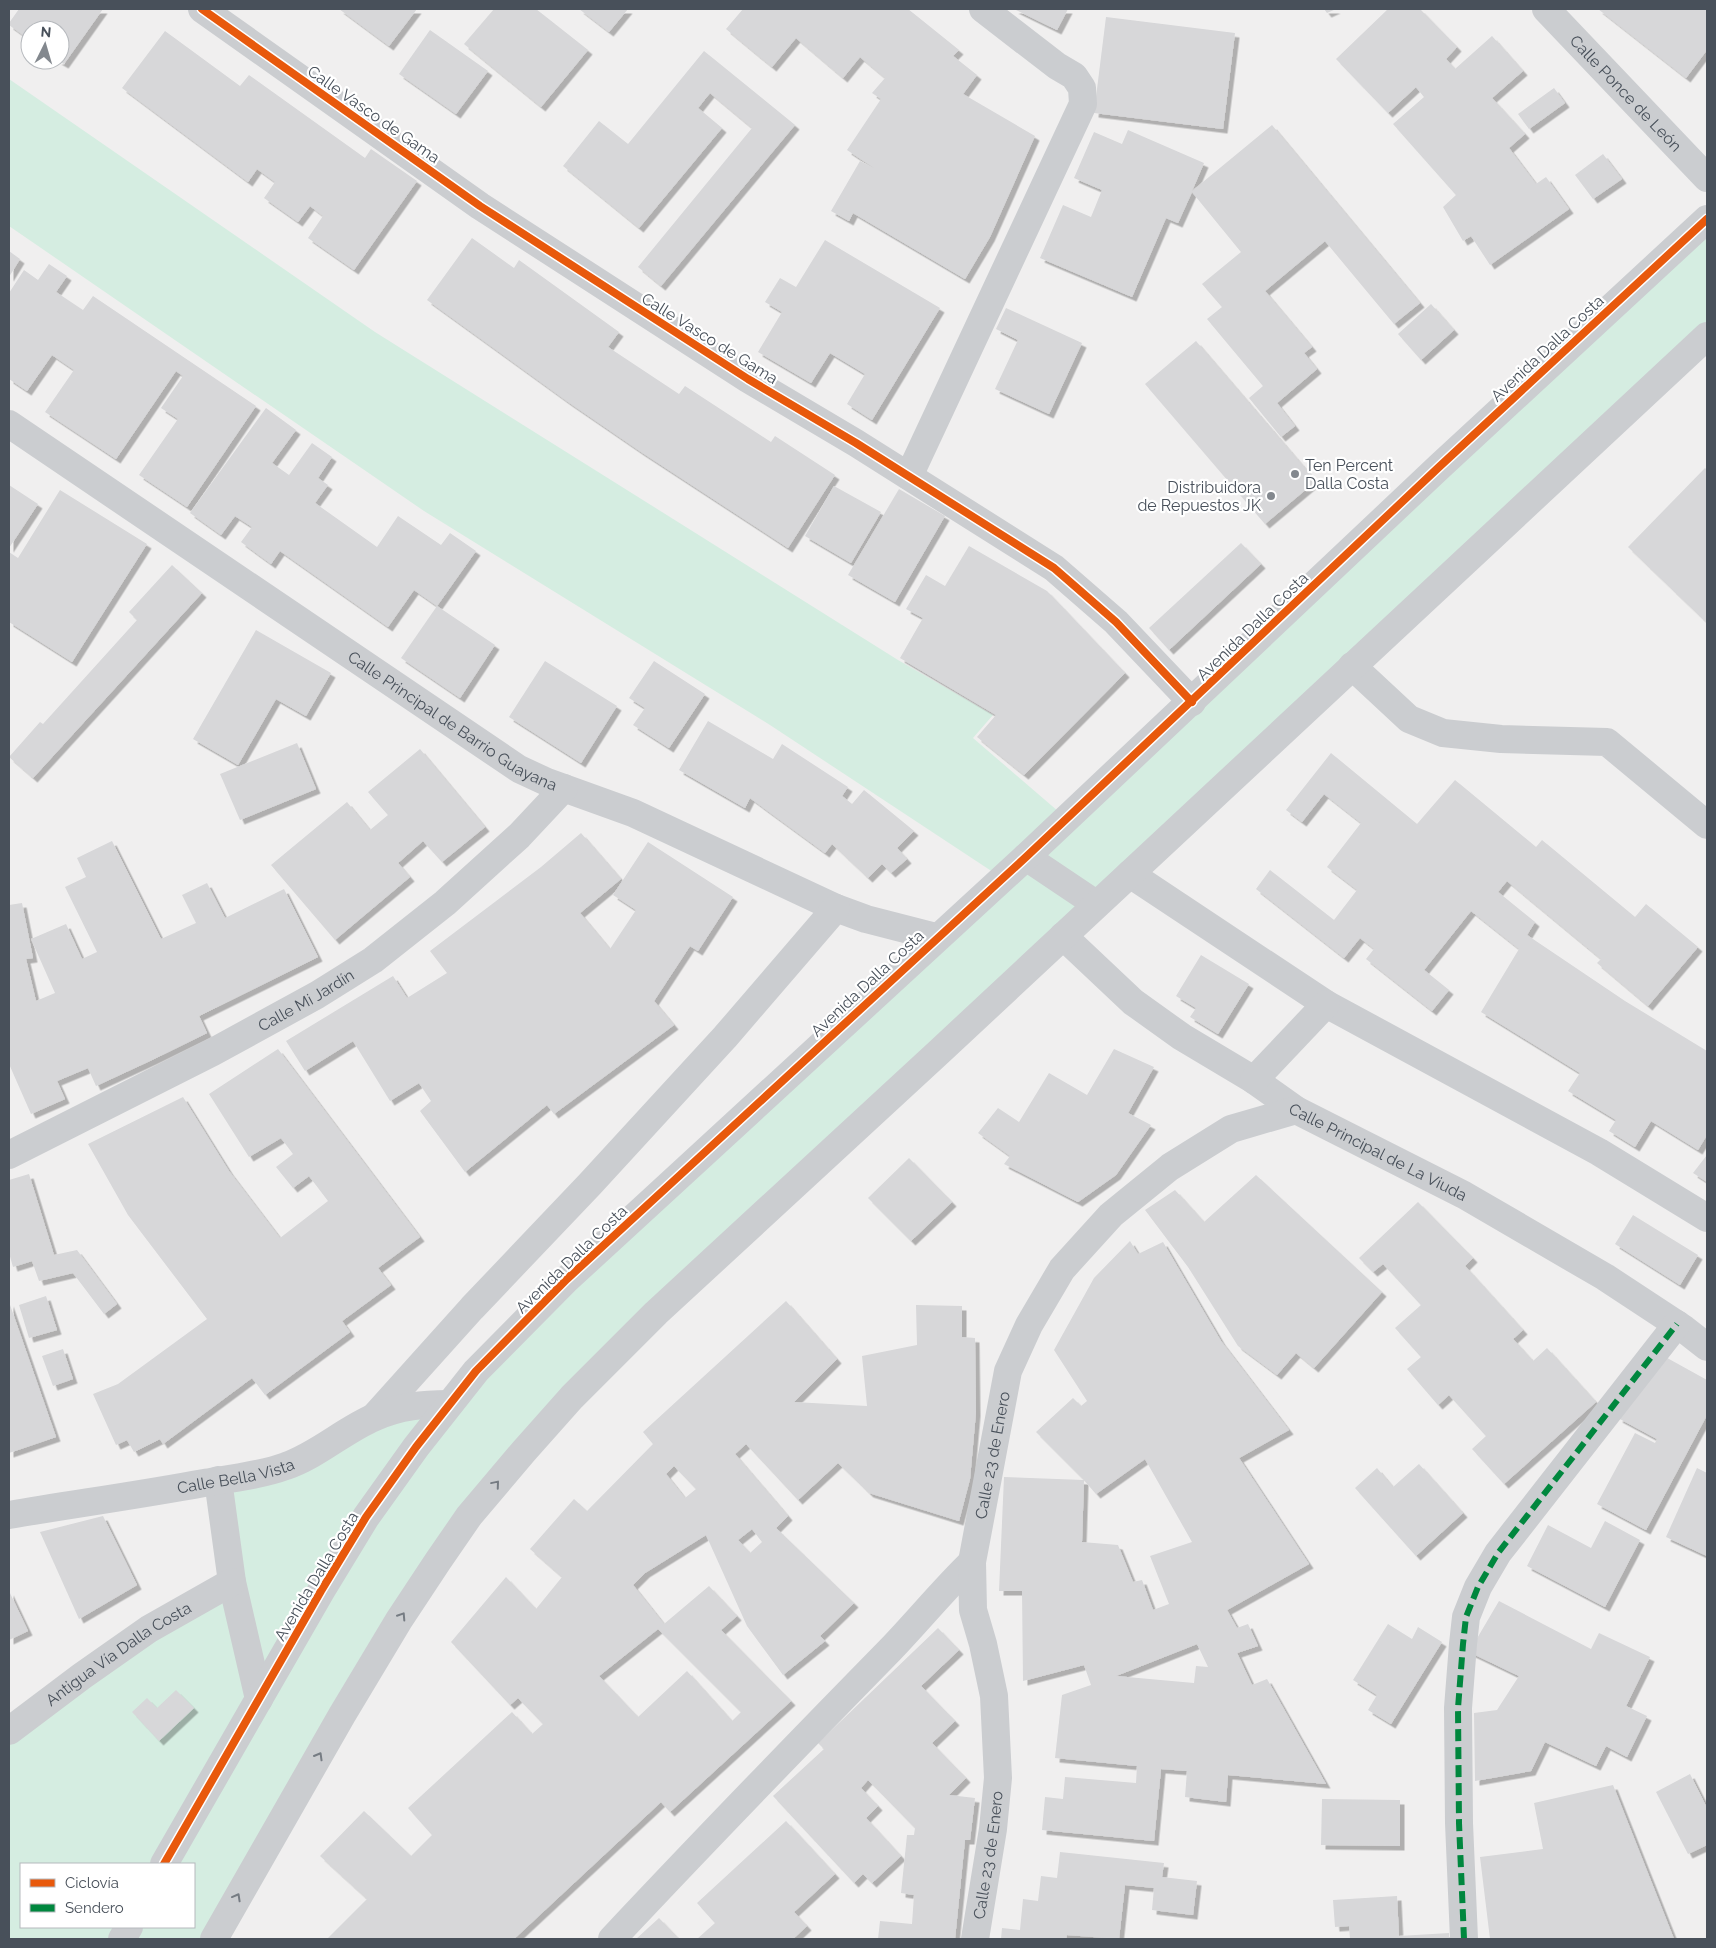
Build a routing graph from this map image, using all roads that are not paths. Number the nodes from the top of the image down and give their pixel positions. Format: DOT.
graph roads {
  1 [pos="202,9"];
  2 [pos="983,9"];
  3 [pos="1546,9"];
  4 [pos="1707,178"];
  5 [pos="1707,219"];
  6 [pos="1707,336"];
  7 [pos="9,424"];
  8 [pos="909,476"];
  9 [pos="1352,666"];
  10 [pos="1192,702"];
  11 [pos="564,788"];
  12 [pos="1707,825"];
  13 [pos="1026,857"];
  14 [pos="1130,874"];
  15 [pos="1096,904"];
  16 [pos="836,908"];
  17 [pos="1062,936"];
  18 [pos="936,937"];
  19 [pos="1326,1004"];
  20 [pos="1254,1080"];
  21 [pos="1296,1110"];
  22 [pos="9,1155"];
  23 [pos="1707,1218"];
  24 [pos="1677,1324"];
  25 [pos="1707,1347"];
  26 [pos="449,1404"];
  27 [pos="374,1417"];
  28 [pos="218,1480"];
  29 [pos="9,1515"];
  30 [pos="972,1562"];
  31 [pos="232,1582"];
  32 [pos="259,1699"];
  33 [pos="9,1731"];
  34 [pos="165,1863"];
  35 [pos="128,1928"];
  36 [pos="122,1939"];
  37 [pos="214,1939"];
  38 [pos="612,1939"];
  39 [pos="975,1939"];
  40 [pos="1464,1939"];
  1 -- 8 [label="street, Calle Vasco de Gama"];
  2 -- 8 [label="street"];
  3 -- 4 [label="street, Calle Ponce de León"];
  5 -- 10 [label="street, Avenida Dalla Costa"];
  6 -- 9 [label="street"];
  7 -- 11 [label="street, Calle Principal de Barrio Guayana"];
  8 -- 10 [label="street, Calle Vasco de Gama"];
  9 -- 12 [label="street"];
  9 -- 14 [label="street"];
  10 -- 13 [label="street, Avenida Dalla Costa"];
  11 -- 16 [label="street, Calle Principal de Barrio Guayana"];
  11 -- 22 [label="street, Calle Mi Jardín"];
  13 -- 15 [label="street"];
  13 -- 18 [label="street, Avenida Dalla Costa"];
  14 -- 15 [label="street"];
  14 -- 19 [label="street"];
  15 -- 17 [label="street"];
  16 -- 18 [label="street, Calle Principal de Barrio Guayana"];
  16 -- 27 [label="street"];
  17 -- 20 [label="street, Calle Principal de La Viuda"];
  37 -- 17 [label="street, one-way"];
  18 -- 26 [label="street, Avenida Dalla Costa"];
  19 -- 20 [label="street"];
  19 -- 23 [label="street"];
  20 -- 21 [label="street, Calle Principal de La Viuda"];
  21 -- 24 [label="street, Calle Principal de La Viuda"];
  21 -- 30 [label="street, Calle 23 de Enero"];
  24 -- 25 [label="street, Calle Principal de La Viuda"];
  24 -- 40 [label="street"];
  26 -- 27 [label="street, Calle Bella Vista"];
  26 -- 32 [label="street, Avenida Dalla Costa"];
  27 -- 28 [label="street, Calle Bella Vista"];
  28 -- 29 [label="street, Calle Bella Vista"];
  28 -- 31 [label="street"];
  30 -- 38 [label="street"];
  30 -- 39 [label="street, Calle 23 de Enero"];
  31 -- 32 [label="street"];
  31 -- 33 [label="street, Antigua Vía Dalla Costa"];
  32 -- 34 [label="street, Avenida Dalla Costa"];
  35 -- 36 [label="street"];
}
